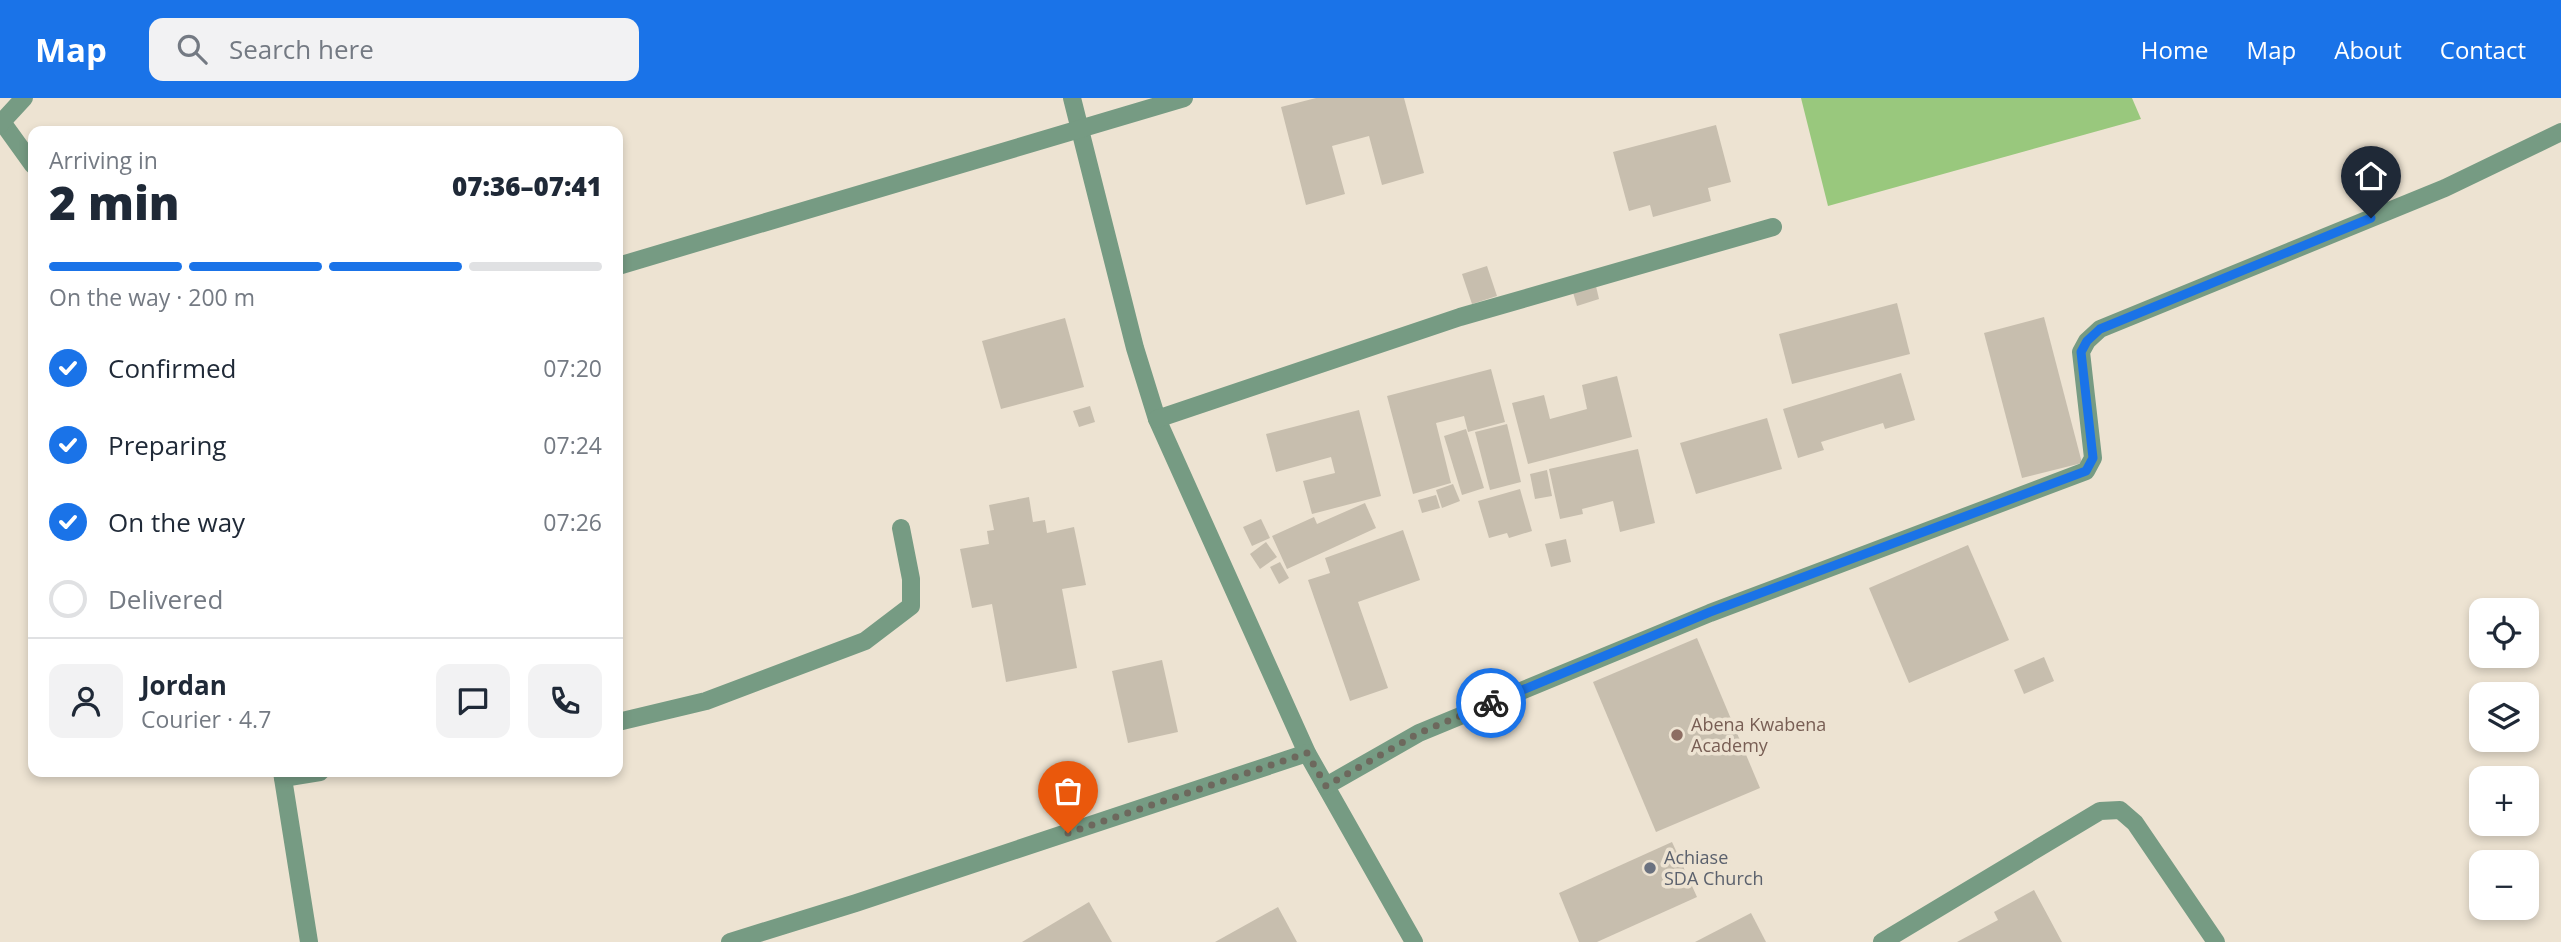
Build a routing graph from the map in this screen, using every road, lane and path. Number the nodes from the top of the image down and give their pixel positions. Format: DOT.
graph roads {
  1 [pos="1072,98"];
  2 [pos="1184,98"];
  3 [pos="9,112"];
  4 [pos="1081,128"];
  5 [pos="2561,132"];
  6 [pos="28,154"];
  7 [pos="1773,227"];
  8 [pos="623,265"];
  9 [pos="1157,419"];
  10 [pos="901,528"];
  11 [pos="623,721"];
  12 [pos="1307,753"];
  13 [pos="283,777"];
  14 [pos="1326,786"];
  15 [pos="309,942"];
  16 [pos="730,942"];
  17 [pos="1414,942"];
  18 [pos="1882,942"];
  19 [pos="2216,942"];
  1 -- 4 [label="street"];
  2 -- 4 [label="street"];
  3 -- 6 [label="street"];
  4 -- 8 [label="street"];
  4 -- 9 [label="street"];
  5 -- 14 [label="street"];
  7 -- 9 [label="street"];
  9 -- 12 [label="street"];
  10 -- 11 [label="street"];
  12 -- 14 [label="street"];
  12 -- 16 [label="street"];
  13 -- 15 [label="street"];
  14 -- 17 [label="street"];
  18 -- 19 [label="street"];
}
